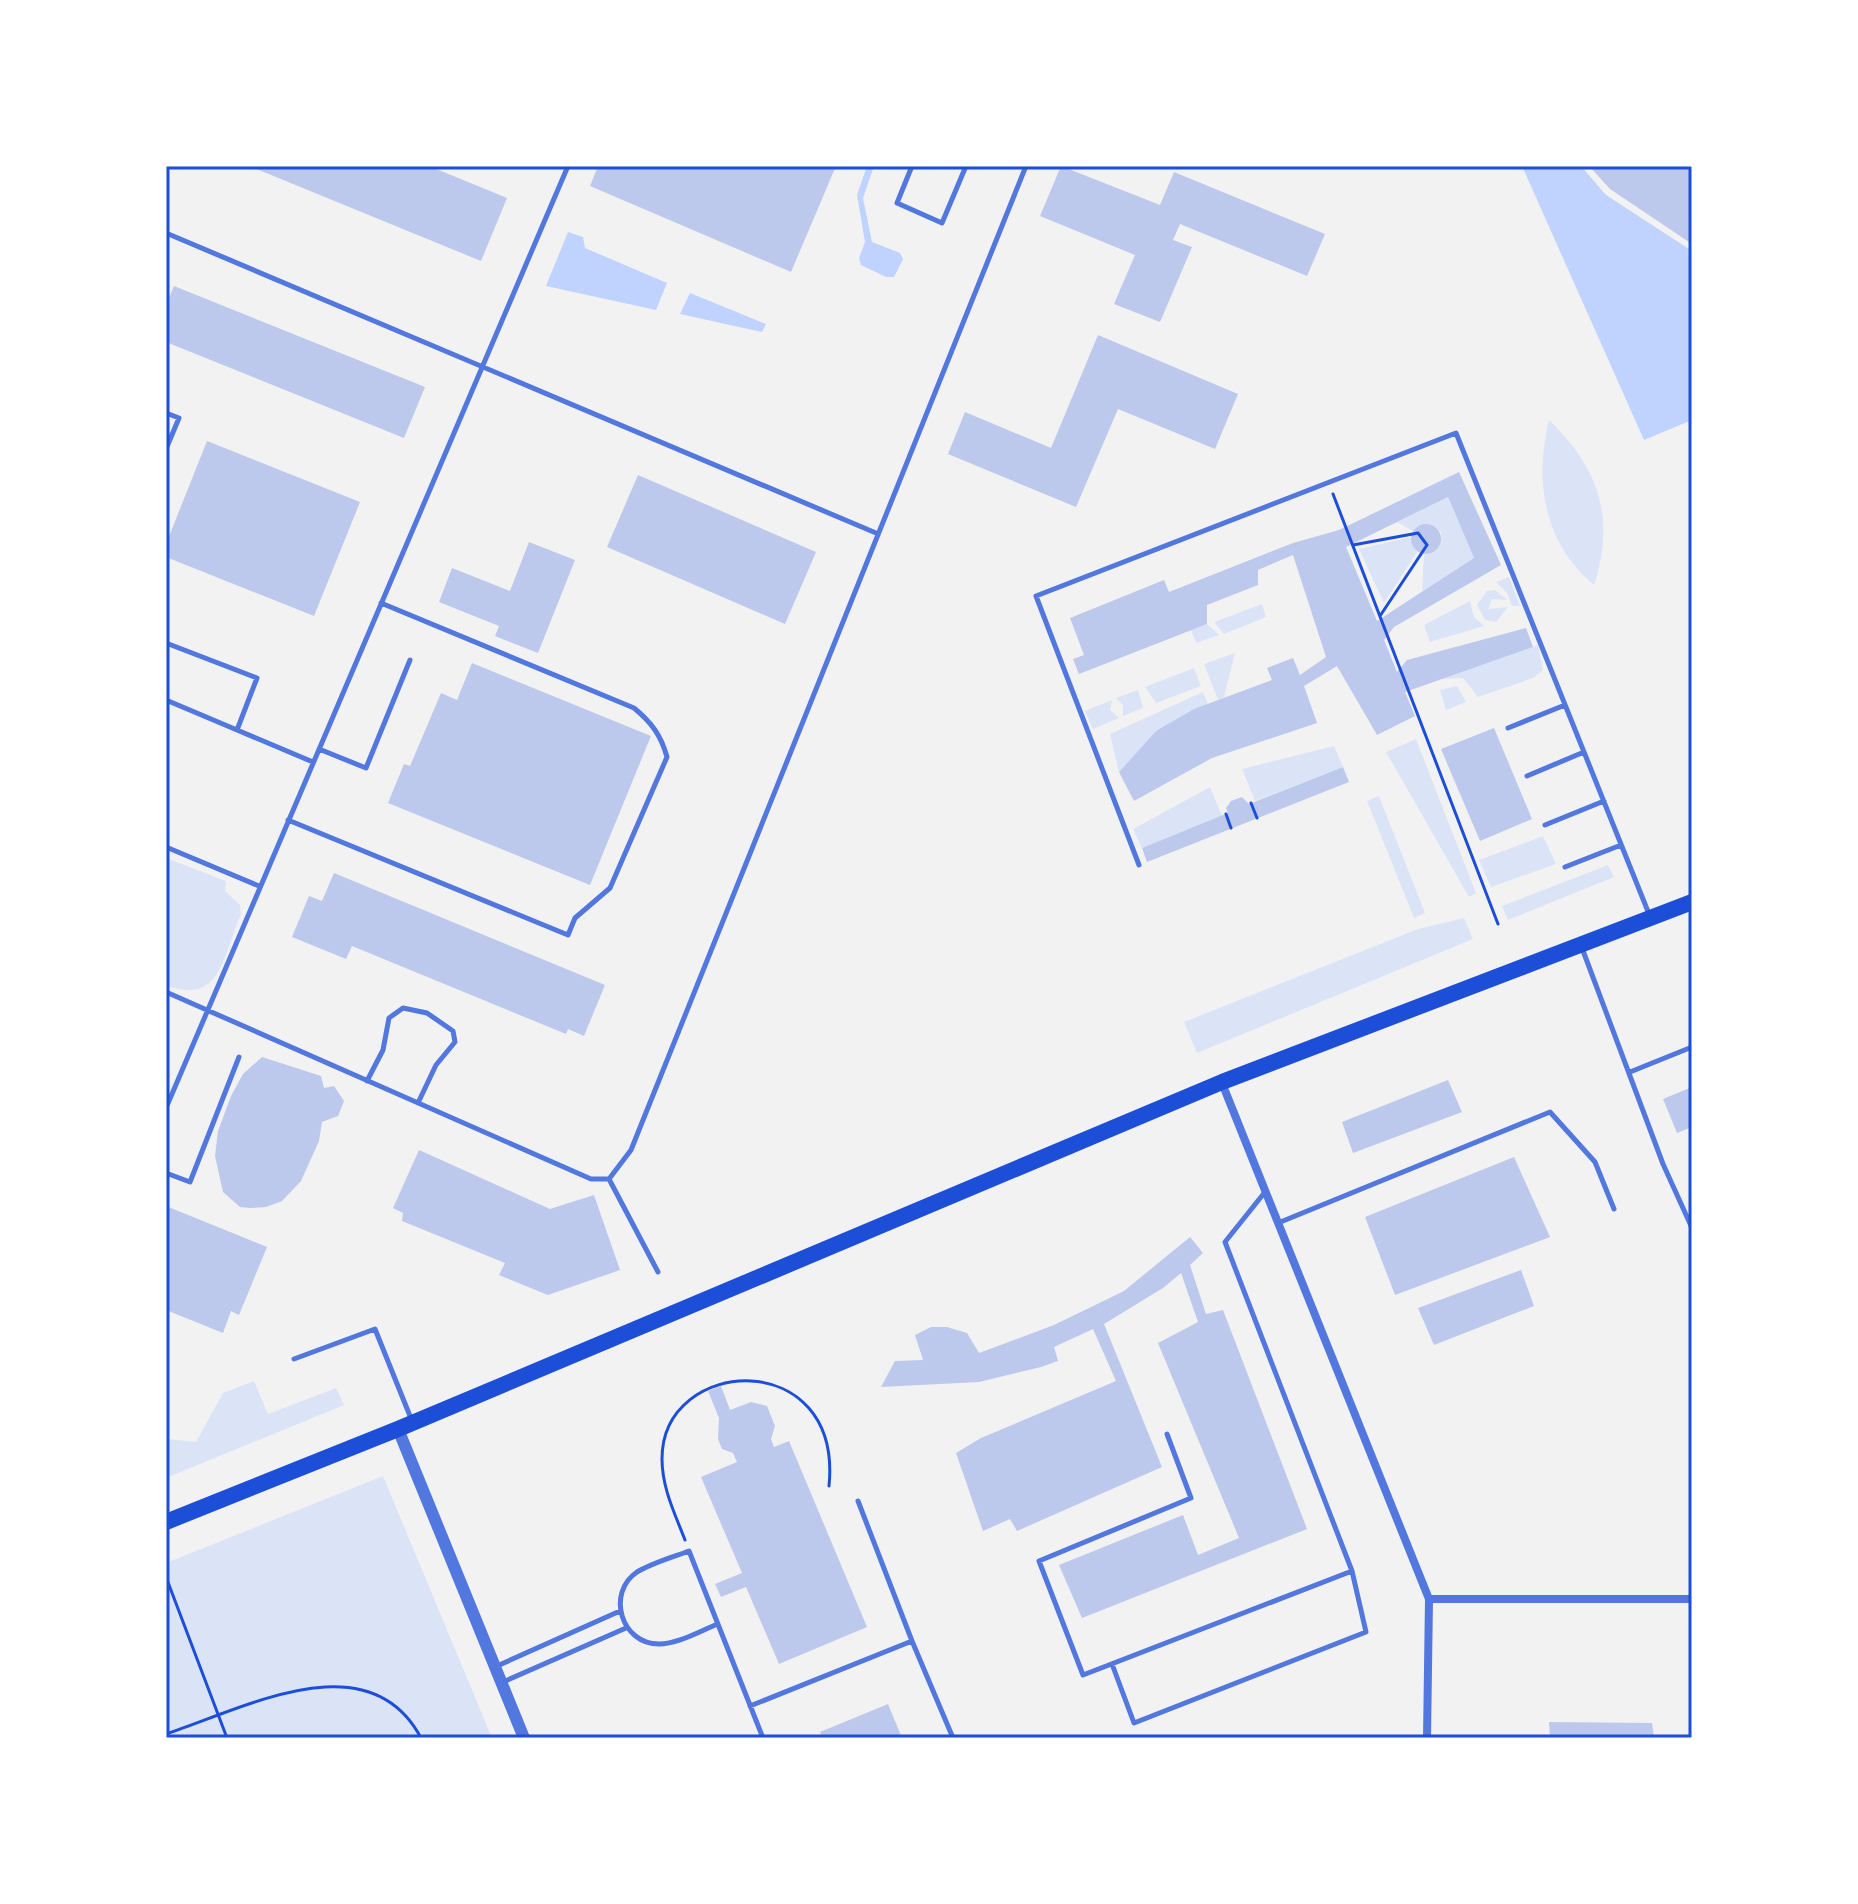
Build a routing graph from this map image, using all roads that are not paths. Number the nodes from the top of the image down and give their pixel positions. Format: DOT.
graph roads {
  1 [pos="568,166"];
  2 [pos="912,166"];
  3 [pos="966,166"];
  4 [pos="1026,166"];
  5 [pos="166,233"];
  6 [pos="482,367"];
  7 [pos="166,413"];
  8 [pos="166,449"];
  9 [pos="876,533"];
  10 [pos="381,603"];
  11 [pos="166,643"];
  12 [pos="410,660"];
  13 [pos="166,700"];
  14 [pos="1565,705"];
  15 [pos="1508,728"];
  16 [pos="237,730"];
  17 [pos="319,749"];
  18 [pos="1584,752"];
  19 [pos="313,762"];
  20 [pos="1527,776"];
  21 [pos="1604,801"];
  22 [pos="288,820"];
  23 [pos="1545,825"];
  24 [pos="1621,845"];
  25 [pos="166,847"];
  26 [pos="1139,865"];
  27 [pos="1565,867"];
  28 [pos="259,886"];
  29 [pos="1692,902"];
  30 [pos="1651,919"];
  31 [pos="1581,947"];
  32 [pos="166,992"];
  33 [pos="209,1010"];
  34 [pos="1692,1047"];
  35 [pos="239,1057"];
  36 [pos="1630,1072"];
  37 [pos="367,1081"];
  38 [pos="1222,1082"];
  39 [pos="418,1103"];
  40 [pos="166,1108"];
  41 [pos="166,1173"];
  42 [pos="609,1179"];
  43 [pos="1265,1191"];
  44 [pos="1614,1209"];
  45 [pos="1278,1223"];
  46 [pos="1692,1228"];
  47 [pos="658,1272"];
  48 [pos="294,1359"];
  49 [pos="405,1426"];
  50 [pos="1167,1434"];
  51 [pos="858,1501"];
  52 [pos="166,1522"];
  53 [pos="1352,1571"];
  54 [pos="1429,1599"];
  55 [pos="1692,1599"];
  56 [pos="620,1611"];
  57 [pos="718,1624"];
  58 [pos="626,1628"];
  59 [pos="912,1641"];
  60 [pos="1112,1664"];
  61 [pos="495,1666"];
  62 [pos="502,1682"];
  63 [pos="750,1706"];
  64 [pos="524,1738"];
  65 [pos="763,1738"];
  66 [pos="953,1738"];
  67 [pos="1427,1738"];
  1 -- 6 [label="lane"];
  2 -- 3 [label="lane"];
  4 -- 9 [label="lane"];
  5 -- 6 [label="lane"];
  6 -- 9 [label="lane"];
  6 -- 10 [label="lane"];
  7 -- 8 [label="lane"];
  9 -- 42 [label="lane"];
  10 -- 17 [label="lane"];
  10 -- 22 [label="lane"];
  11 -- 16 [label="lane"];
  12 -- 17 [label="lane"];
  13 -- 16 [label="lane"];
  14 -- 15 [label="lane"];
  14 -- 18 [label="lane"];
  14 -- 26 [label="lane"];
  16 -- 19 [label="lane"];
  17 -- 19 [label="lane"];
  18 -- 20 [label="lane"];
  18 -- 21 [label="lane"];
  19 -- 22 [label="lane"];
  21 -- 23 [label="lane"];
  21 -- 24 [label="lane"];
  22 -- 28 [label="lane"];
  24 -- 27 [label="lane"];
  24 -- 30 [label="lane"];
  25 -- 28 [label="lane"];
  28 -- 33 [label="lane"];
  29 -- 30 [label="main road"];
  30 -- 31 [label="main road"];
  31 -- 36 [label="lane"];
  31 -- 38 [label="main road"];
  32 -- 33 [label="lane"];
  33 -- 37 [label="lane"];
  33 -- 40 [label="lane"];
  34 -- 36 [label="lane"];
  35 -- 41 [label="lane"];
  36 -- 46 [label="lane"];
  37 -- 39 [label="lane"];
  37 -- 39 [label="lane"];
  38 -- 43 [label="street"];
  38 -- 49 [label="main road"];
  39 -- 42 [label="lane"];
  42 -- 47 [label="lane"];
  43 -- 45 [label="street"];
  43 -- 53 [label="lane"];
  44 -- 45 [label="lane"];
  45 -- 54 [label="street"];
  48 -- 49 [label="lane"];
  49 -- 52 [label="main road"];
  49 -- 61 [label="street"];
  50 -- 60 [label="lane"];
  51 -- 59 [label="lane"];
  53 -- 60 [label="lane"];
  53 -- 60 [label="lane"];
  54 -- 55 [label="street"];
  54 -- 67 [label="street"];
  56 -- 57 [label="lane"];
  56 -- 58 [label="lane"];
  56 -- 61 [label="lane"];
  57 -- 58 [label="lane"];
  57 -- 63 [label="lane"];
  58 -- 62 [label="lane"];
  59 -- 63 [label="lane"];
  59 -- 66 [label="lane"];
  61 -- 62 [label="street"];
  62 -- 64 [label="street"];
  63 -- 65 [label="lane"];
}
